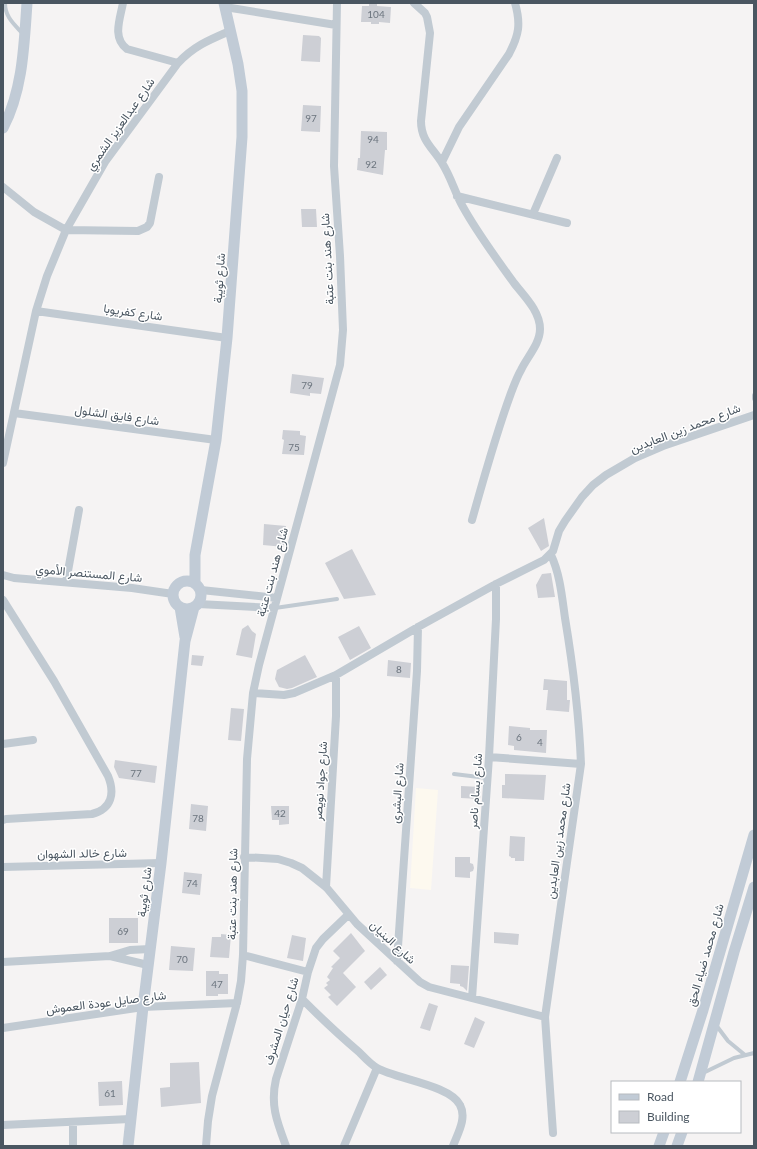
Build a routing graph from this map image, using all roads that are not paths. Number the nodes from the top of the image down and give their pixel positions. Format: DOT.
graph roads {
  1 [pos="5,3"];
  2 [pos="28,3"];
  3 [pos="123,3"];
  4 [pos="337,3"];
  5 [pos="414,3"];
  6 [pos="515,3"];
  7 [pos="225,5"];
  8 [pos="336,25"];
  9 [pos="230,31"];
  10 [pos="25,36"];
  11 [pos="178,63"];
  12 [pos="3,128"];
  13 [pos="556,158"];
  14 [pos="442,162"];
  15 [pos="159,177"];
  16 [pos="3,187"];
  17 [pos="458,196"];
  18 [pos="533,214"];
  19 [pos="567,223"];
  20 [pos="66,230"];
  21 [pos="36,311"];
  22 [pos="227,338"];
  23 [pos="754,395"];
  24 [pos="754,399"];
  25 [pos="14,413"];
  26 [pos="754,415"];
  27 [pos="216,440"];
  28 [pos="3,463"];
  29 [pos="79,510"];
  30 [pos="472,520"];
  31 [pos="196,555"];
  32 [pos="551,555"];
  33 [pos="3,575"];
  34 [pos="66,582"];
  35 [pos="181,582"];
  36 [pos="496,584"];
  37 [pos="198,586"];
  38 [pos="173,594"];
  39 [pos="277,598"];
  40 [pos="337,599"];
  41 [pos="3,600"];
  42 [pos="196,606"];
  43 [pos="180,607"];
  44 [pos="274,608"];
  45 [pos="418,627"];
  46 [pos="185,641"];
  47 [pos="336,676"];
  48 [pos="253,693"];
  49 [pos="33,740"];
  50 [pos="3,744"];
  51 [pos="489,758"];
  52 [pos="581,764"];
  53 [pos="454,774"];
  54 [pos="487,778"];
  55 [pos="3,820"];
  56 [pos="754,835"];
  57 [pos="244,857"];
  58 [pos="161,863"];
  59 [pos="3,867"];
  60 [pos="326,887"];
  61 [pos="754,887"];
  62 [pos="348,915"];
  63 [pos="150,949"];
  64 [pos="242,955"];
  65 [pos="110,956"];
  66 [pos="396,961"];
  67 [pos="3,962"];
  68 [pos="148,965"];
  69 [pos="308,972"];
  70 [pos="472,998"];
  71 [pos="302,1000"];
  72 [pos="237,1003"];
  73 [pos="143,1007"];
  74 [pos="545,1017"];
  75 [pos="715,1023"];
  76 [pos="3,1028"];
  77 [pos="754,1053"];
  78 [pos="745,1055"];
  79 [pos="377,1068"];
  80 [pos="699,1078"];
  81 [pos="680,1081"];
  82 [pos="130,1118"];
  83 [pos="73,1122"];
  84 [pos="3,1125"];
  85 [pos="553,1133"];
  86 [pos="664,1133"];
  87 [pos="682,1133"];
  88 [pos="73,1146"];
  89 [pos="128,1146"];
  90 [pos="206,1146"];
  91 [pos="286,1146"];
  92 [pos="344,1146"];
  93 [pos="453,1146"];
  94 [pos="659,1146"];
  95 [pos="677,1146"];
  1 -- 10 [label="lane"];
  2 -- 10 [label="street"];
  3 -- 11 [label="street"];
  4 -- 8 [label="street, شارع هند بنت عتبة"];
  5 -- 14 [label="street"];
  6 -- 14 [label="street"];
  7 -- 8 [label="street"];
  7 -- 9 [label="street, شارع ثويبة"];
  8 -- 39 [label="street, شارع هند بنت عتبة"];
  9 -- 11 [label="street, شارع عبدالعزيز الشمري"];
  9 -- 22 [label="street, شارع ثويبة"];
  10 -- 12 [label="street"];
  11 -- 20 [label="street, شارع عبدالعزيز الشمري"];
  13 -- 18 [label="street"];
  14 -- 17 [label="street"];
  15 -- 20 [label="street"];
  16 -- 20 [label="street"];
  17 -- 18 [label="street"];
  17 -- 30 [label="street"];
  18 -- 19 [label="street"];
  20 -- 21 [label="street, شارع عبدالعزيز الشمري"];
  21 -- 22 [label="street, شارع كفريوبا"];
  21 -- 25 [label="street, شارع عبدالعزيز الشمري"];
  22 -- 27 [label="street, شارع ثويبة"];
  23 -- 24 [label="lane"];
  25 -- 27 [label="street, شارع فايق الشلول"];
  25 -- 28 [label="street, شارع عبدالعزيز الشمري"];
  26 -- 32 [label="street, شارع محمد زين العابدين"];
  27 -- 31 [label="street, شارع ثويبة"];
  29 -- 34 [label="street"];
  31 -- 35 [label="street, شارع ثويبة"];
  31 -- 37 [label="street, شارع ثويبة"];
  32 -- 36 [label="street"];
  32 -- 52 [label="street, شارع محمد زين العابدين"];
  33 -- 34 [label="street, شارع المستنصر الأموي"];
  34 -- 38 [label="street, شارع المستنصر الأموي"];
  35 -- 37 [label="street"];
  35 -- 38 [label="street"];
  36 -- 45 [label="street"];
  36 -- 51 [label="street, شارع بسام ناصر"];
  37 -- 39 [label="street"];
  37 -- 42 [label="street"];
  38 -- 43 [label="street"];
  39 -- 44 [label="street, شارع هند بنت عتبة"];
  40 -- 44 [label="lane"];
  41 -- 55 [label="street"];
  42 -- 43 [label="street"];
  42 -- 44 [label="street"];
  42 -- 46 [label="street, شارع ثويبة"];
  43 -- 46 [label="street, شارع ثويبة"];
  44 -- 48 [label="street, شارع هند بنت عتبة"];
  45 -- 47 [label="street"];
  45 -- 66 [label="street, شارع البشرى"];
  46 -- 58 [label="street, شارع ثويبة"];
  47 -- 48 [label="street"];
  47 -- 60 [label="street, شارع جواد نويصر"];
  48 -- 57 [label="street, شارع هند بنت عتبة"];
  49 -- 50 [label="street"];
  51 -- 52 [label="street"];
  51 -- 54 [label="street, شارع بسام ناصر"];
  52 -- 74 [label="street, شارع محمد زين العابدين"];
  53 -- 54 [label="lane"];
  54 -- 70 [label="street, شارع بسام ناصر"];
  56 -- 81 [label="street, شارع محمد ضياء الحق"];
  57 -- 60 [label="street, شارع البنيان"];
  57 -- 64 [label="street, شارع هند بنت عتبة"];
  58 -- 59 [label="street, شارع خالد الشهوان"];
  58 -- 63 [label="street, شارع ثويبة"];
  60 -- 62 [label="street, شارع البنيان"];
  61 -- 75 [label="street"];
  62 -- 66 [label="street, شارع البنيان"];
  62 -- 69 [label="street, شارع حيان المشرف"];
  63 -- 65 [label="street"];
  63 -- 68 [label="street, شارع ثويبة"];
  64 -- 69 [label="street"];
  64 -- 72 [label="street, شارع هند بنت عتبة"];
  65 -- 67 [label="street"];
  65 -- 68 [label="street"];
  66 -- 70 [label="street, شارع البنيان"];
  68 -- 73 [label="street, شارع ثويبة"];
  69 -- 71 [label="street, شارع حيان المشرف"];
  70 -- 74 [label="street, شارع البنيان"];
  71 -- 79 [label="street"];
  71 -- 91 [label="street, شارع حيان المشرف"];
  72 -- 73 [label="street, شارع صايل عودة العموش"];
  72 -- 90 [label="street, شارع هند بنت عتبة"];
  73 -- 76 [label="street, شارع صايل عودة العموش"];
  73 -- 82 [label="street, شارع ثويبة"];
  74 -- 85 [label="street, شارع محمد زين العابدين"];
  75 -- 78 [label="lane"];
  75 -- 80 [label="street"];
  77 -- 78 [label="lane"];
  78 -- 80 [label="lane"];
  79 -- 92 [label="street"];
  79 -- 93 [label="street"];
  82 -- 83 [label="street"];
  82 -- 89 [label="street, شارع ثويبة"];
  83 -- 84 [label="street"];
  83 -- 88 [label="street"];
  86 -- 94 [label="street"];
  87 -- 95 [label="street"];
}
